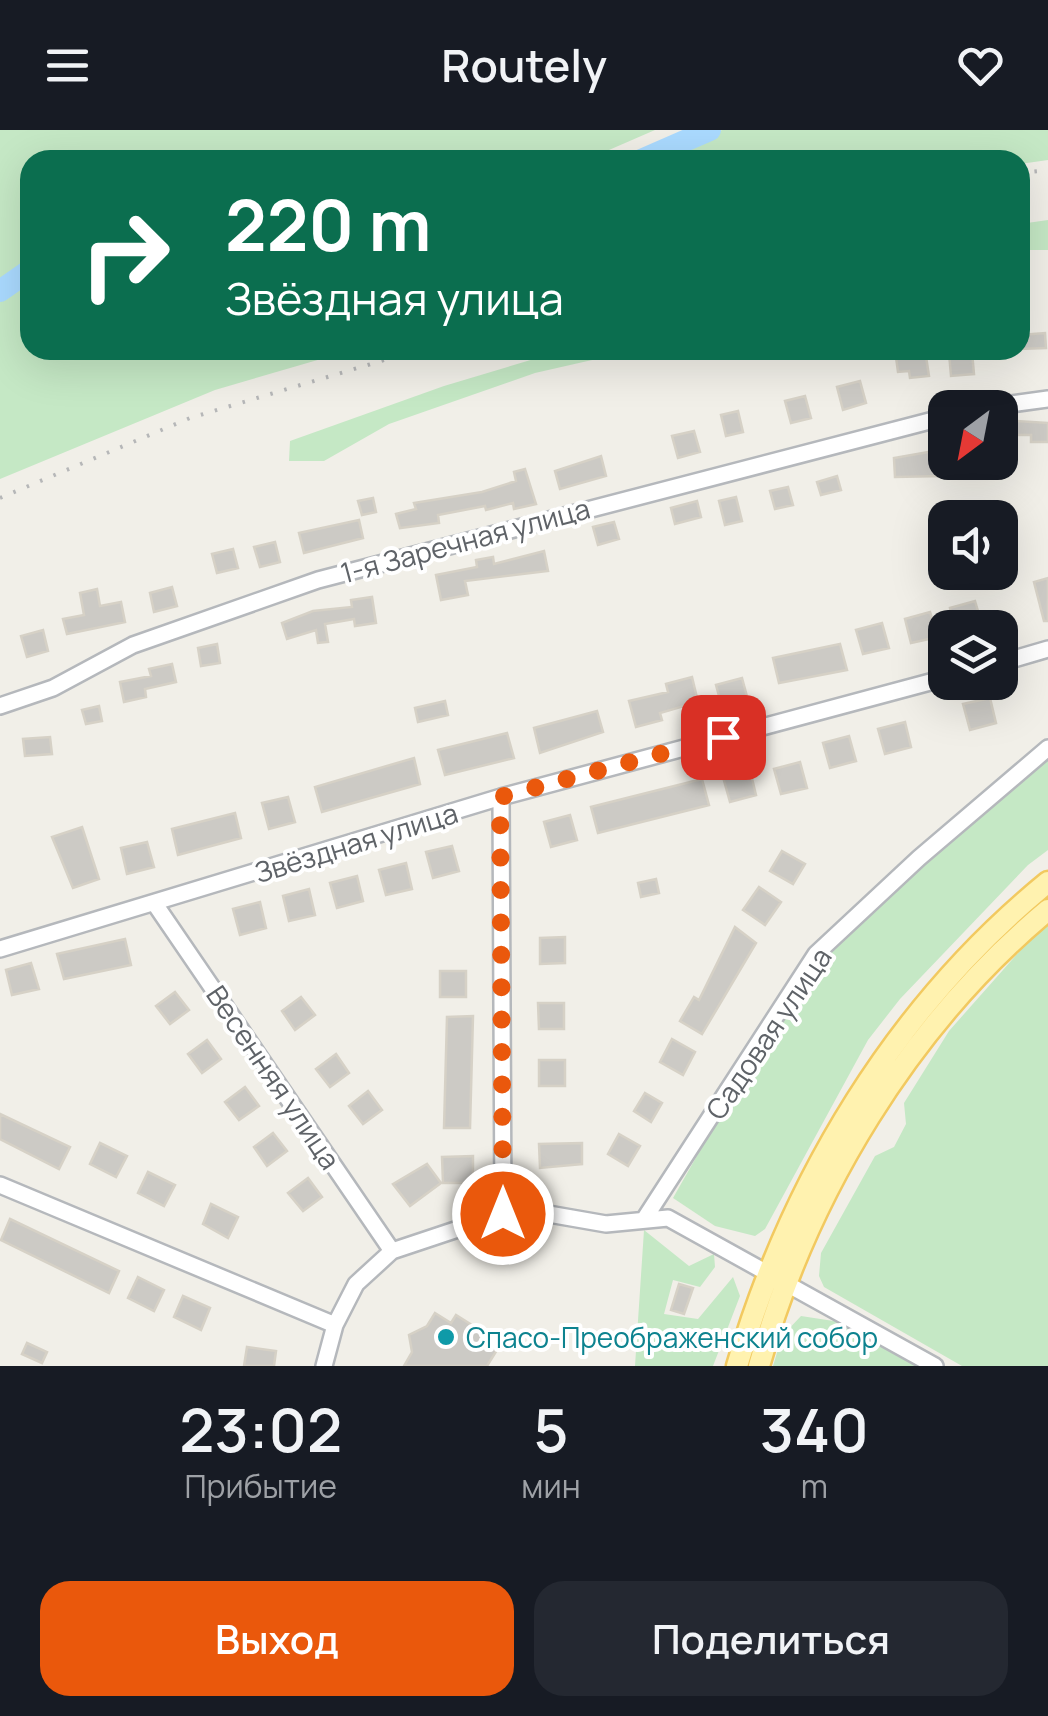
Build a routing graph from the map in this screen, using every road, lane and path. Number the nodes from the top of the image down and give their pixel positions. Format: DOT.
graph roads {
  1 [pos="1048,399"];
  2 [pos="1018,403"];
  3 [pos="928,420"];
  4 [pos="1048,649"];
  5 [pos="1018,658"];
  6 [pos="928,683"];
  7 [pos="0,706"];
  8 [pos="1048,748"];
  9 [pos="500,797"];
  10 [pos="1048,882"];
  11 [pos="155,904"];
  12 [pos="1048,910"];
  13 [pos="0,949"];
  14 [pos="0,1186"];
  15 [pos="503,1214"];
  16 [pos="645,1218"];
  17 [pos="392,1251"];
  18 [pos="778,1280"];
  19 [pos="335,1326"];
  20 [pos="324,1366"];
  21 [pos="738,1366"];
  22 [pos="759,1366"];
  23 [pos="934,1366"];
  1 -- 2 [label="street"];
  3 -- 7 [label="street, 1-я Заречная улица"];
  4 -- 5 [label="street"];
  6 -- 9 [label="street, Звёздная улица"];
  8 -- 16 [label="street, Садовая улица"];
  9 -- 11 [label="street, Звёздная улица"];
  9 -- 15 [label="street"];
  10 -- 18 [label="main road"];
  11 -- 13 [label="street, Звёздная улица"];
  11 -- 17 [label="street, Весенняя улица"];
  12 -- 18 [label="main road"];
  14 -- 19 [label="street"];
  15 -- 16 [label="street"];
  15 -- 17 [label="street"];
  16 -- 18 [label="street"];
  17 -- 19 [label="street"];
  18 -- 21 [label="main road"];
  18 -- 22 [label="main road"];
  18 -- 23 [label="street"];
  19 -- 20 [label="street"];
}
